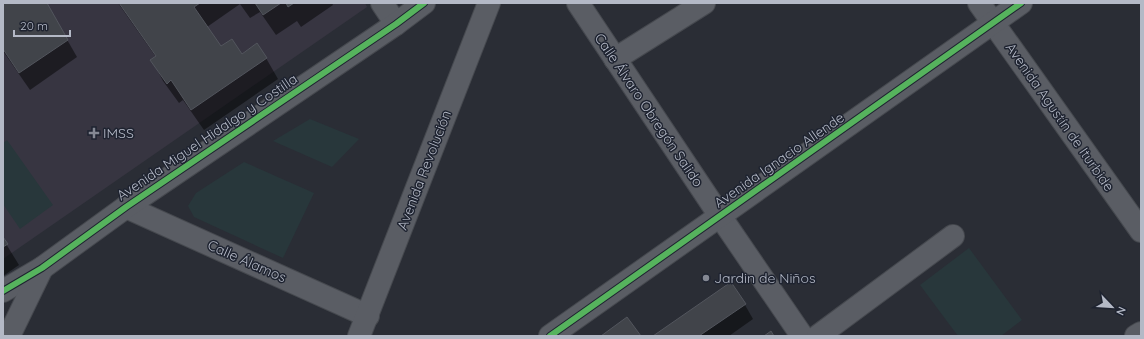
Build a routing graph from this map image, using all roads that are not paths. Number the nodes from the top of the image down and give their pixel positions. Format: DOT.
graph roads {
  1 [pos="382,3"];
  2 [pos="424,3"];
  3 [pos="489,3"];
  4 [pos="578,3"];
  5 [pos="704,3"];
  6 [pos="979,3"];
  7 [pos="1021,3"];
  8 [pos="993,23"];
  9 [pos="396,24"];
  10 [pos="615,59"];
  11 [pos="126,206"];
  12 [pos="720,216"];
  13 [pos="1141,232"];
  14 [pos="953,236"];
  15 [pos="42,268"];
  16 [pos="3,291"];
  17 [pos="368,316"];
  18 [pos="1141,333"];
  19 [pos="11,335"];
  20 [pos="359,336"];
  21 [pos="550,336"];
  22 [pos="802,336"];
  23 [pos="818,336"];
  24 [pos="1136,336"];
  1 -- 9 [label="street"];
  2 -- 9 [label="street, Avenida Miguel Hidalgo y Costilla"];
  3 -- 17 [label="street, Avenida Revolución"];
  4 -- 10 [label="street, Calle Álvaro Obregón Salido"];
  5 -- 10 [label="street"];
  6 -- 8 [label="street, Avenida Agustín de Iturbide"];
  7 -- 8 [label="street, Avenida Ignacio Allende"];
  8 -- 12 [label="street, Avenida Ignacio Allende"];
  8 -- 13 [label="street, Avenida Agustín de Iturbide"];
  9 -- 11 [label="street, Avenida Miguel Hidalgo y Costilla"];
  10 -- 12 [label="street, Calle Álvaro Obregón Salido"];
  11 -- 15 [label="street, Avenida Miguel Hidalgo y Costilla"];
  11 -- 17 [label="street, Calle Álamos"];
  12 -- 21 [label="street, Avenida Ignacio Allende"];
  12 -- 22 [label="street, Calle Álvaro Obregón Salido"];
  14 -- 23 [label="street"];
  15 -- 16 [label="street, Avenida Miguel Hidalgo y Costilla"];
  15 -- 19 [label="street"];
  17 -- 20 [label="street, Avenida Revolución"];
  18 -- 24 [label="street"];
}
